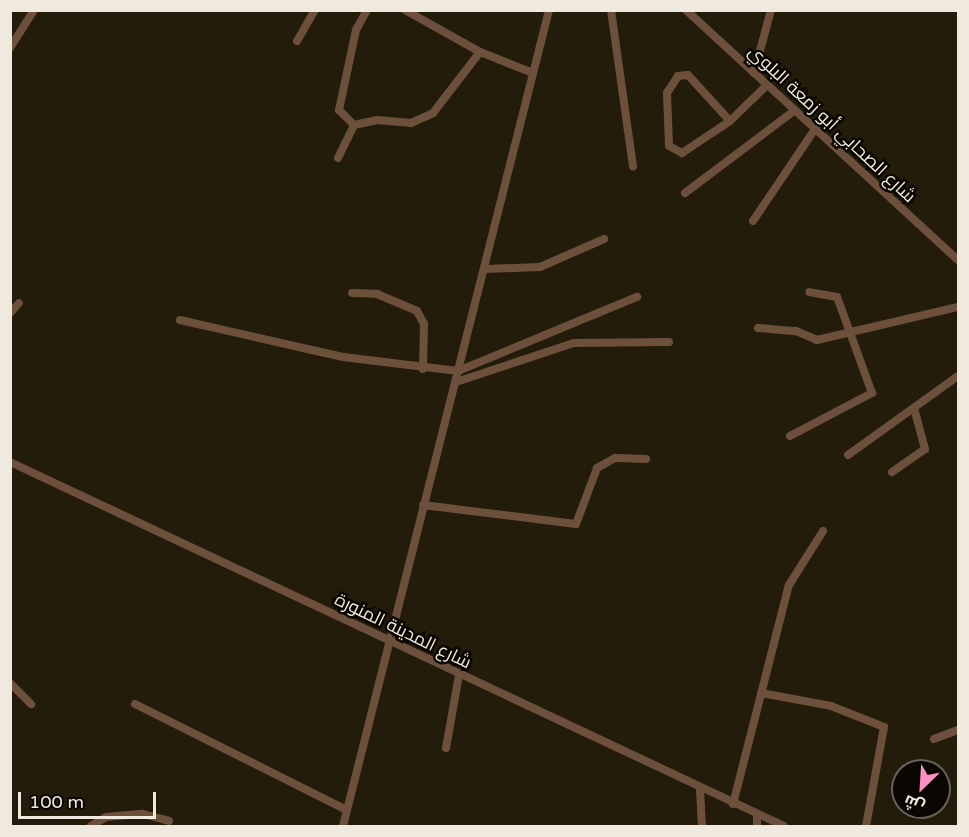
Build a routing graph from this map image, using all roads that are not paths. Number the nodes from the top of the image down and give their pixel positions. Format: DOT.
graph roads {
  1 [pos="34,10"];
  2 [pos="315,10"];
  3 [pos="367,10"];
  4 [pos="405,10"];
  5 [pos="549,10"];
  6 [pos="611,10"];
  7 [pos="686,10"];
  8 [pos="771,10"];
  9 [pos="297,41"];
  10 [pos="10,48"];
  11 [pos="480,52"];
  12 [pos="532,73"];
  13 [pos="754,73"];
  14 [pos="766,86"];
  15 [pos="794,111"];
  16 [pos="730,121"];
  17 [pos="354,125"];
  18 [pos="815,129"];
  19 [pos="338,158"];
  20 [pos="633,166"];
  21 [pos="685,193"];
  22 [pos="753,220"];
  23 [pos="604,240"];
  24 [pos="958,260"];
  25 [pos="486,269"];
  26 [pos="809,292"];
  27 [pos="352,293"];
  28 [pos="637,297"];
  29 [pos="19,303"];
  30 [pos="958,307"];
  31 [pos="10,313"];
  32 [pos="180,320"];
  33 [pos="758,328"];
  34 [pos="854,333"];
  35 [pos="669,342"];
  36 [pos="423,369"];
  37 [pos="458,370"];
  38 [pos="958,376"];
  39 [pos="456,382"];
  40 [pos="914,408"];
  41 [pos="790,436"];
  42 [pos="848,455"];
  43 [pos="646,459"];
  44 [pos="10,462"];
  45 [pos="892,472"];
  46 [pos="423,505"];
  47 [pos="823,531"];
  48 [pos="389,641"];
  49 [pos="459,675"];
  50 [pos="10,683"];
  51 [pos="761,693"];
  52 [pos="31,704"];
  53 [pos="135,704"];
  54 [pos="958,730"];
  55 [pos="934,739"];
  56 [pos="446,747"];
  57 [pos="700,789"];
  58 [pos="733,804"];
  59 [pos="347,810"];
  60 [pos="757,815"];
  61 [pos="169,821"];
  62 [pos="91,826"];
  63 [pos="343,826"];
  64 [pos="702,826"];
  65 [pos="757,826"];
  66 [pos="784,826"];
  67 [pos="866,826"];
  1 -- 10 [label="street"];
  2 -- 9 [label="street"];
  3 -- 17 [label="street"];
  4 -- 11 [label="street"];
  5 -- 12 [label="street"];
  6 -- 20 [label="street"];
  7 -- 13 [label="street, شارع الصحابي أبو زمعة البلوي"];
  8 -- 13 [label="street"];
  11 -- 12 [label="street"];
  11 -- 17 [label="street"];
  12 -- 25 [label="street"];
  13 -- 14 [label="street, شارع الصحابي أبو زمعة البلوي"];
  14 -- 15 [label="street, شارع الصحابي أبو زمعة البلوي"];
  14 -- 16 [label="street"];
  15 -- 18 [label="street, شارع الصحابي أبو زمعة البلوي"];
  15 -- 21 [label="street"];
  16 -- 16 [label="street"];
  17 -- 19 [label="street"];
  18 -- 22 [label="street"];
  18 -- 24 [label="street, شارع الصحابي أبو زمعة البلوي"];
  23 -- 25 [label="street"];
  25 -- 37 [label="street"];
  26 -- 34 [label="street"];
  27 -- 36 [label="street"];
  28 -- 37 [label="street"];
  29 -- 31 [label="street"];
  30 -- 34 [label="street"];
  32 -- 36 [label="street"];
  33 -- 34 [label="street"];
  34 -- 41 [label="street"];
  35 -- 39 [label="street"];
  36 -- 37 [label="street"];
  37 -- 39 [label="street"];
  38 -- 40 [label="street"];
  39 -- 46 [label="street"];
  40 -- 42 [label="street"];
  40 -- 45 [label="street"];
  43 -- 46 [label="street"];
  44 -- 48 [label="street, شارع المدينة المنورة"];
  46 -- 48 [label="street"];
  47 -- 51 [label="street"];
  48 -- 49 [label="street, شارع المدينة المنورة"];
  48 -- 59 [label="street"];
  49 -- 56 [label="street"];
  49 -- 57 [label="street, شارع المدينة المنورة"];
  50 -- 52 [label="street"];
  51 -- 58 [label="street"];
  51 -- 67 [label="street"];
  53 -- 59 [label="street"];
  54 -- 55 [label="street"];
  57 -- 58 [label="street, شارع المدينة المنورة"];
  57 -- 64 [label="street"];
  58 -- 60 [label="street, شارع المدينة المنورة"];
  59 -- 63 [label="street"];
  60 -- 65 [label="street"];
  60 -- 66 [label="street, شارع المدينة المنورة"];
  61 -- 62 [label="street"];
}
